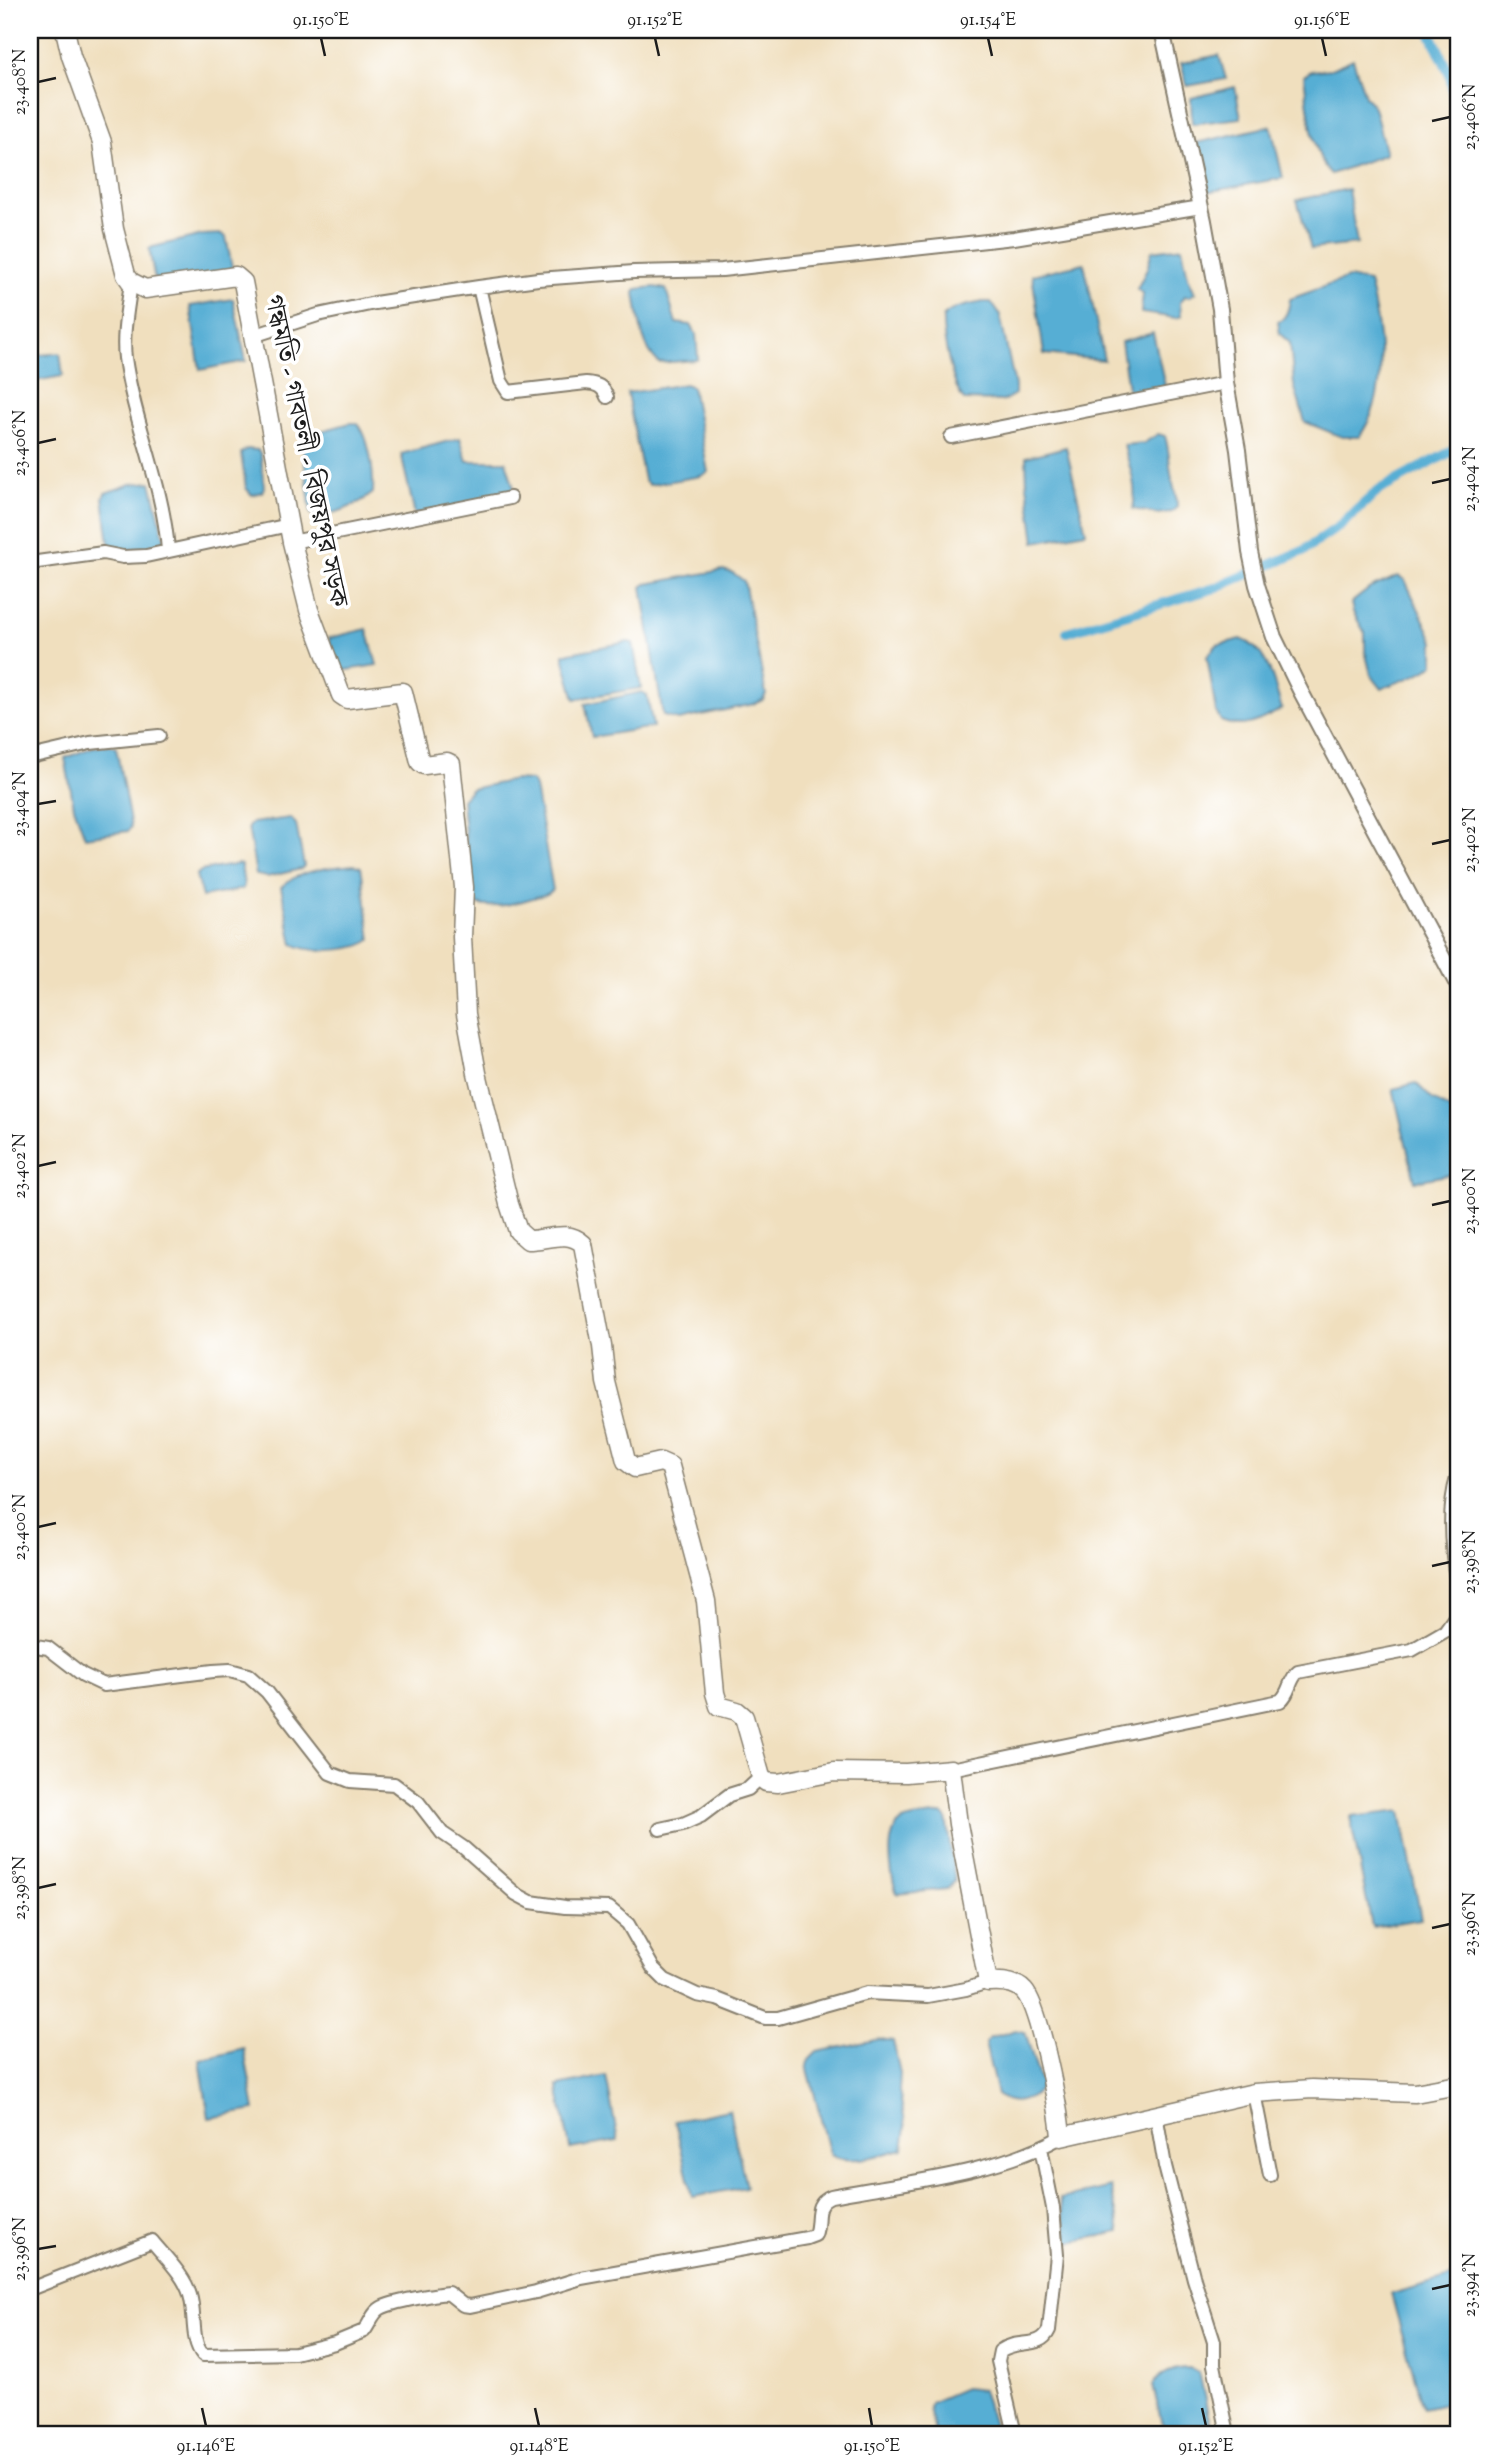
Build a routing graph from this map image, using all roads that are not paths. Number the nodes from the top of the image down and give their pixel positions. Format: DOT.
graph roads {
  1 [pos="65,30"];
  2 [pos="1162,30"];
  3 [pos="1201,207"];
  4 [pos="131,282"];
  5 [pos="479,287"];
  6 [pos="253,336"];
  7 [pos="1226,383"];
  8 [pos="607,397"];
  9 [pos="951,437"];
  10 [pos="510,498"];
  11 [pos="291,534"];
  12 [pos="168,550"];
  13 [pos="30,563"];
  14 [pos="159,736"];
  15 [pos="30,757"];
  16 [pos="1458,986"];
  17 [pos="1458,1478"];
  18 [pos="1458,1584"];
  19 [pos="1458,1608"];
  20 [pos="30,1645"];
  21 [pos="951,1769"];
  22 [pos="761,1777"];
  23 [pos="660,1829"];
  24 [pos="988,1982"];
  25 [pos="1458,2085"];
  26 [pos="1254,2093"];
  27 [pos="1156,2114"];
  28 [pos="1061,2137"];
  29 [pos="1041,2148"];
  30 [pos="1270,2175"];
  31 [pos="30,2289"];
  32 [pos="1015,2434"];
  33 [pos="1228,2434"];
  1 -- 4 [label="main road"];
  2 -- 3 [label="street"];
  3 -- 5 [label="street"];
  3 -- 7 [label="street"];
  4 -- 6 [label="main road, গন্ধমতি - গাবতলী - বিজয়পুর সড়ক"];
  4 -- 12 [label="street"];
  5 -- 6 [label="street"];
  5 -- 8 [label="street"];
  6 -- 11 [label="main road, গন্ধমতি - গাবতলী - বিজয়পুর সড়ক"];
  7 -- 9 [label="street"];
  7 -- 16 [label="street"];
  10 -- 11 [label="street"];
  11 -- 12 [label="street"];
  11 -- 22 [label="main road, গন্ধমতি - গাবতলী - বিজয়পুর সড়ক"];
  12 -- 13 [label="street"];
  14 -- 15 [label="street"];
  17 -- 18 [label="street"];
  19 -- 21 [label="street"];
  20 -- 24 [label="street"];
  21 -- 22 [label="main road"];
  21 -- 24 [label="main road"];
  22 -- 23 [label="street"];
  24 -- 28 [label="main road"];
  25 -- 26 [label="main road"];
  26 -- 27 [label="main road"];
  26 -- 30 [label="street"];
  27 -- 28 [label="main road"];
  27 -- 33 [label="street"];
  28 -- 29 [label="street"];
  29 -- 31 [label="street"];
  29 -- 32 [label="street"];
}
